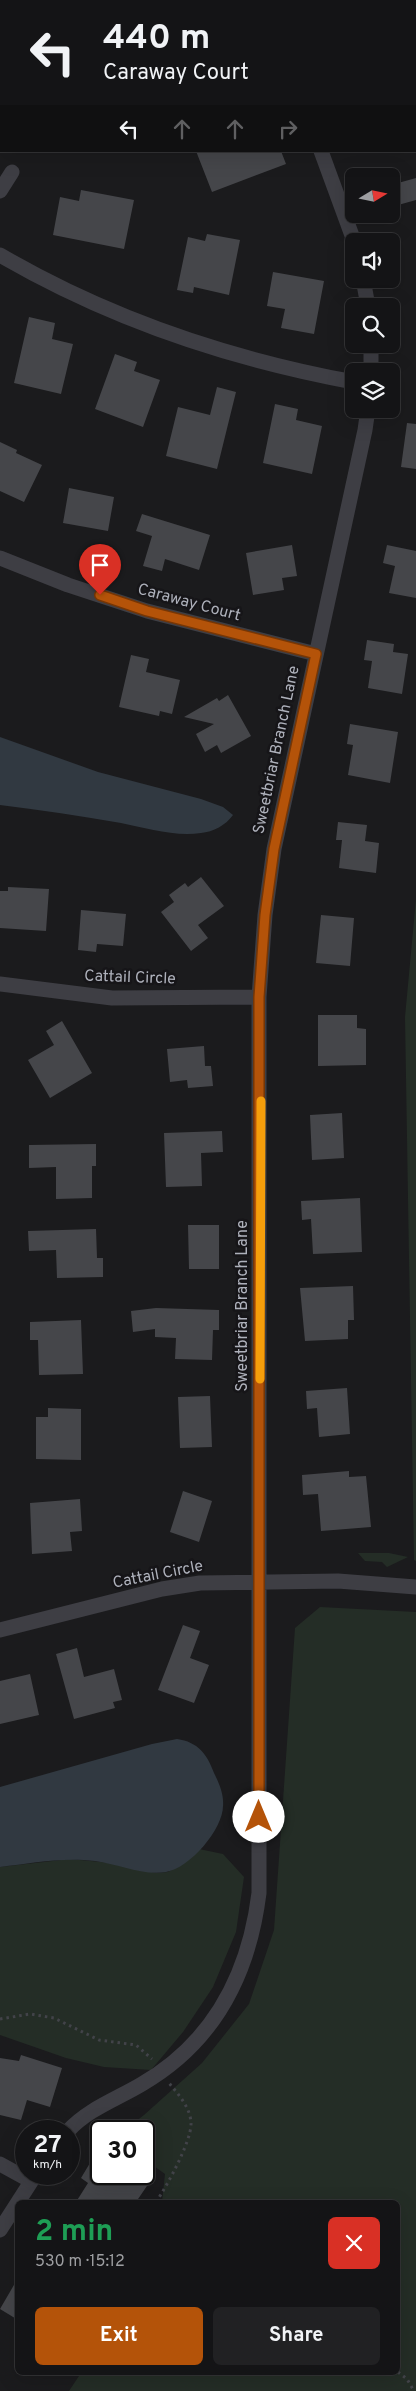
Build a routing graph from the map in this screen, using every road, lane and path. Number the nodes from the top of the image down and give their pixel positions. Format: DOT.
graph roads {
  1 [pos="321,152"];
  2 [pos="12,172"];
  3 [pos="0,191"];
  4 [pos="351,233"];
  5 [pos="0,255"];
  6 [pos="345,380"];
  7 [pos="367,418"];
  8 [pos="0,558"];
  9 [pos="316,654"];
  10 [pos="0,984"];
  11 [pos="259,997"];
  12 [pos="260,1581"];
  13 [pos="416,1587"];
  14 [pos="0,1630"];
  15 [pos="80,2121"];
  16 [pos="0,2164"];
  17 [pos="15,2170"];
  18 [pos="29,2185"];
  19 [pos="20,2200"];
  20 [pos="15,2207"];
  21 [pos="0,2230"];
  22 [pos="400,2374"];
  23 [pos="414,2391"];
  1 -- 4 [label="street"];
  2 -- 3 [label="street"];
  5 -- 6 [label="street"];
  7 -- 9 [label="street, Sweetbriar Branch Lane"];
  8 -- 9 [label="street, Caraway Court"];
  9 -- 11 [label="street, Sweetbriar Branch Lane"];
  10 -- 11 [label="street, Cattail Circle"];
  11 -- 12 [label="street, Sweetbriar Branch Lane"];
  12 -- 13 [label="street, Cattail Circle"];
  12 -- 14 [label="street, Cattail Circle"];
  12 -- 15 [label="street, Sweetbriar Branch Lane"];
  16 -- 17 [label="street"];
  18 -- 19 [label="street"];
  20 -- 21 [label="street"];
  22 -- 23 [label="path"];
}
